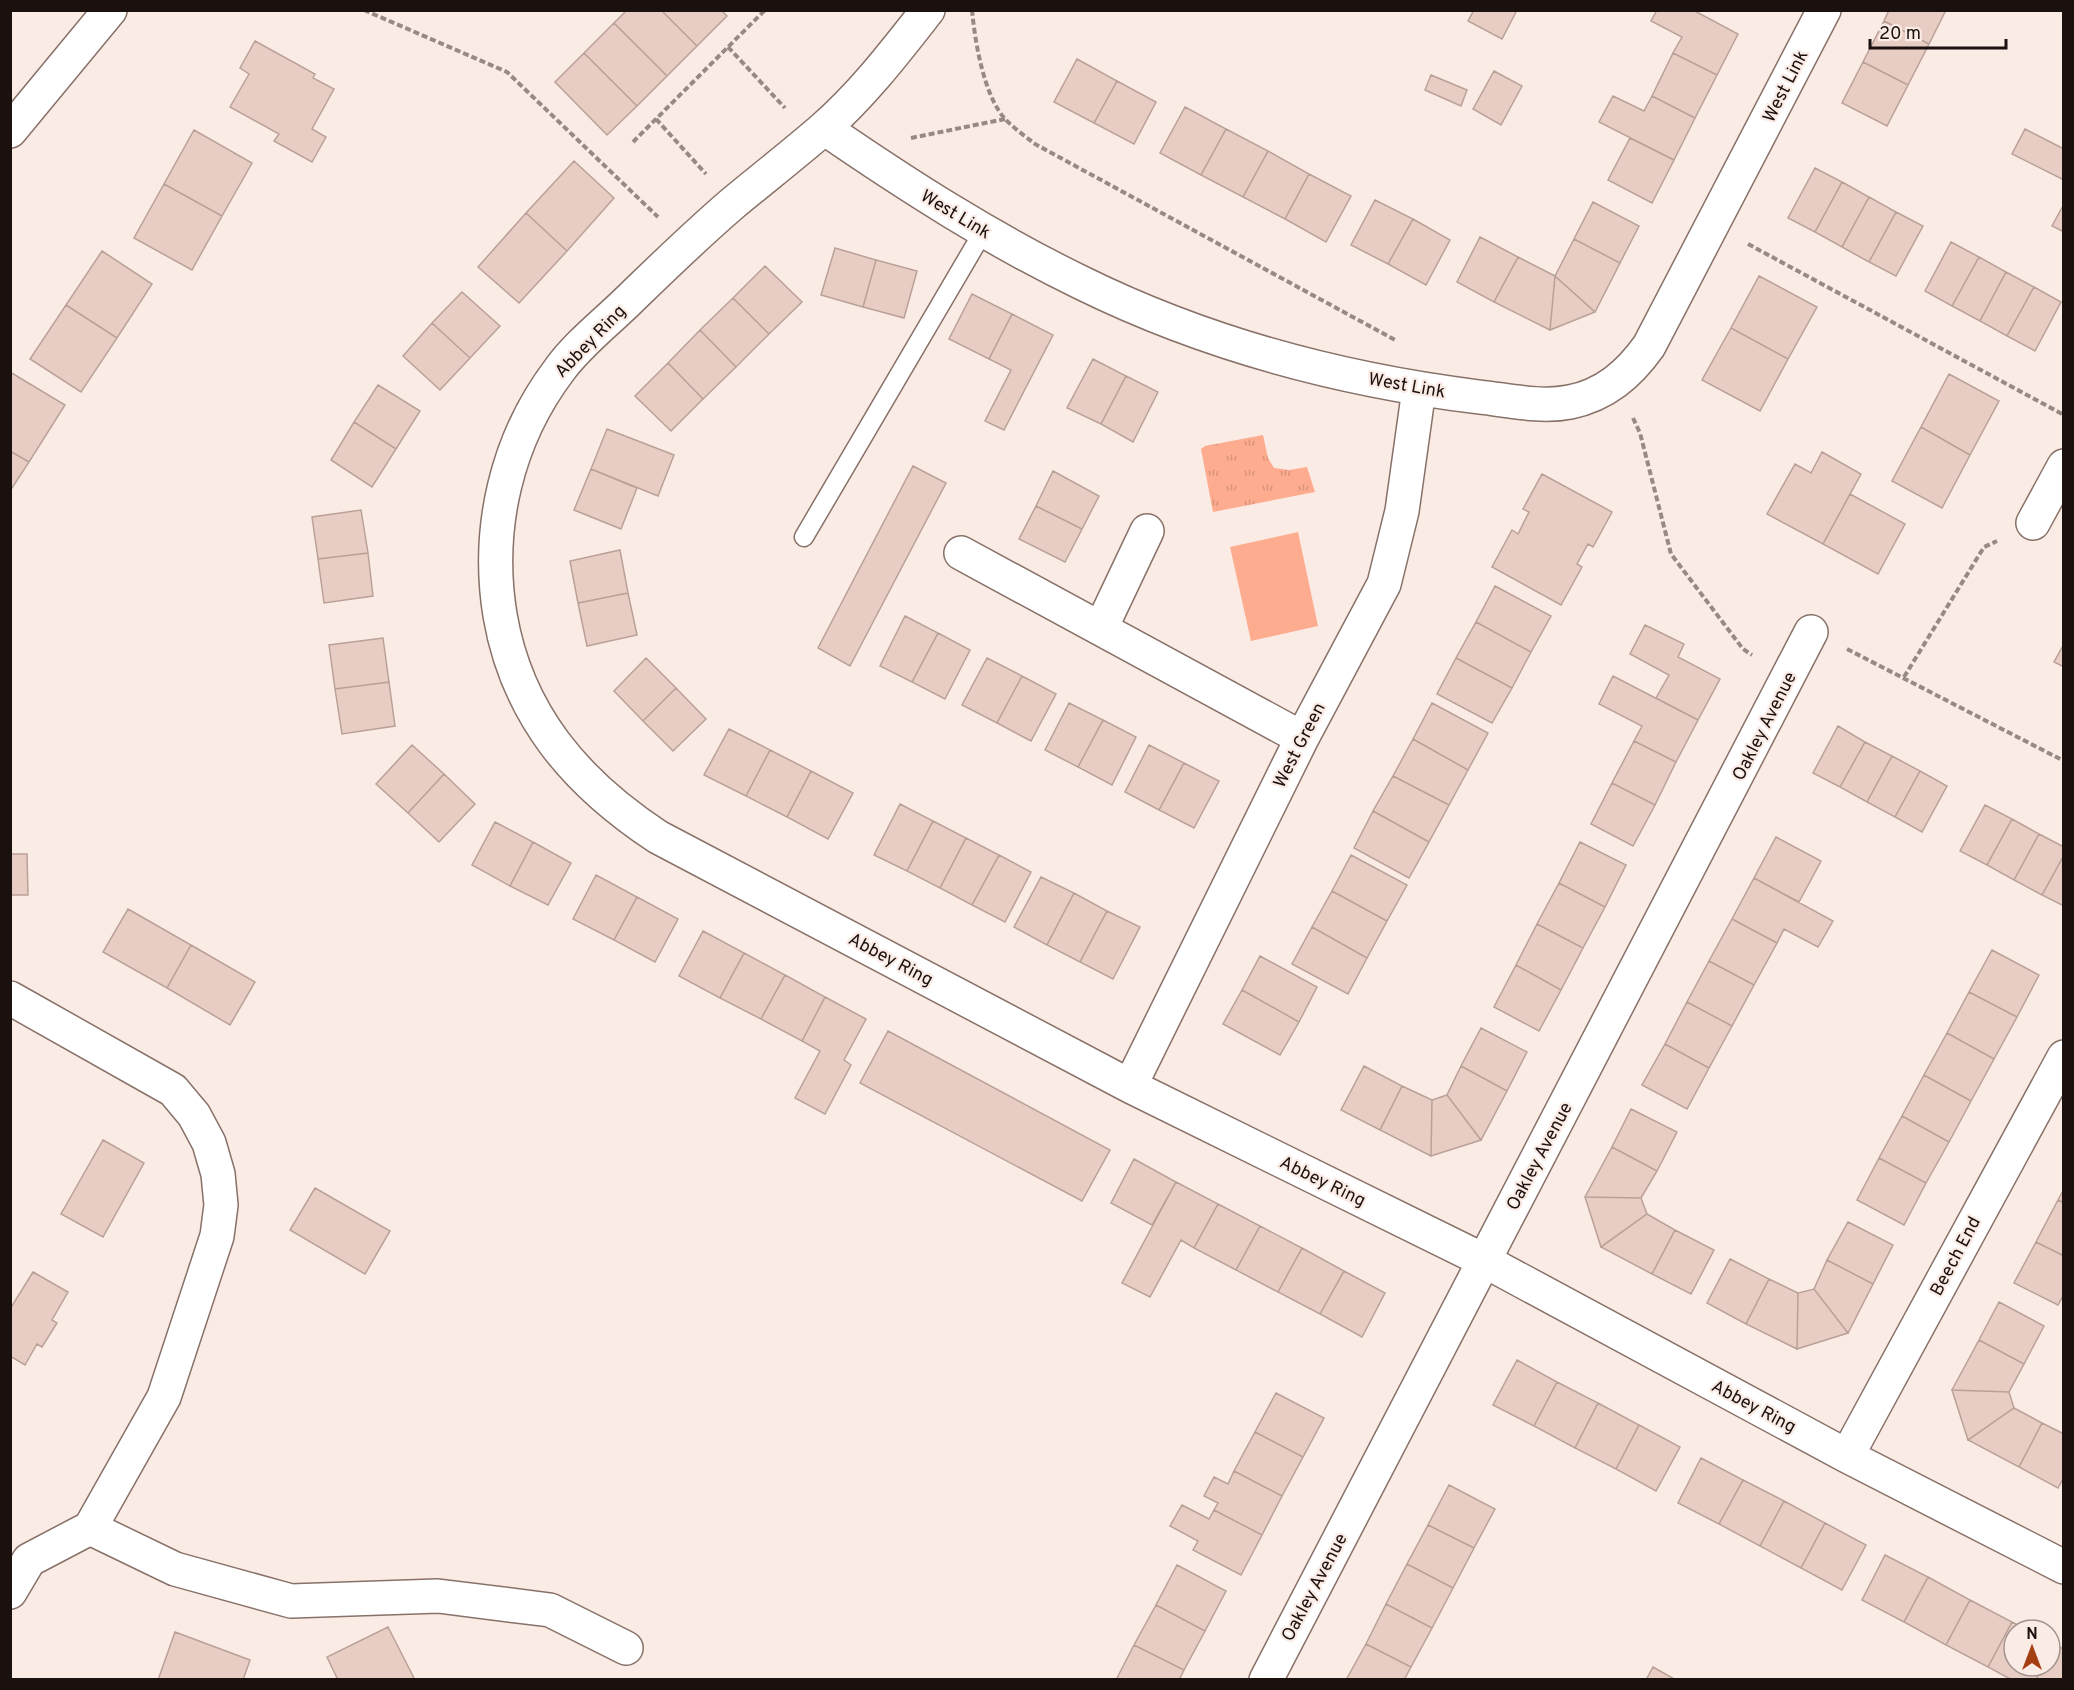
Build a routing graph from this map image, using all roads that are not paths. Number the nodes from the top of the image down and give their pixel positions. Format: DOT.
graph roads {
  1 [pos="110,10"];
  2 [pos="928,10"];
  3 [pos="1824,10"];
  4 [pos="10,131"];
  5 [pos="818,133"];
  6 [pos="983,232"];
  7 [pos="1419,389"];
  8 [pos="2064,466"];
  9 [pos="2033,523"];
  10 [pos="1147,531"];
  11 [pos="804,537"];
  12 [pos="961,553"];
  13 [pos="1101,628"];
  14 [pos="1811,632"];
  15 [pos="1302,738"];
  16 [pos="10,998"];
  17 [pos="2064,1057"];
  18 [pos="1130,1086"];
  19 [pos="1483,1260"];
  20 [pos="1847,1456"];
  21 [pos="90,1528"];
  22 [pos="2064,1567"];
  23 [pos="10,1592"];
  24 [pos="626,1648"];
  25 [pos="1266,1680"];
  1 -- 4 [label="street"];
  2 -- 5 [label="street, Abbey Ring"];
  3 -- 7 [label="street, West Link"];
  5 -- 6 [label="street, West Link"];
  5 -- 18 [label="street, Abbey Ring"];
  6 -- 7 [label="street, West Link"];
  6 -- 11 [label="lane"];
  7 -- 15 [label="street, West Green"];
  8 -- 9 [label="street"];
  10 -- 13 [label="street"];
  12 -- 13 [label="street"];
  13 -- 15 [label="street"];
  14 -- 19 [label="street, Oakley Avenue"];
  15 -- 18 [label="street, West Green"];
  16 -- 21 [label="street"];
  17 -- 20 [label="street, Beech End"];
  18 -- 19 [label="street, Abbey Ring"];
  19 -- 20 [label="street, Abbey Ring"];
  19 -- 25 [label="street, Oakley Avenue"];
  20 -- 22 [label="street, Abbey Ring"];
  21 -- 23 [label="street"];
  21 -- 24 [label="street"];
}
